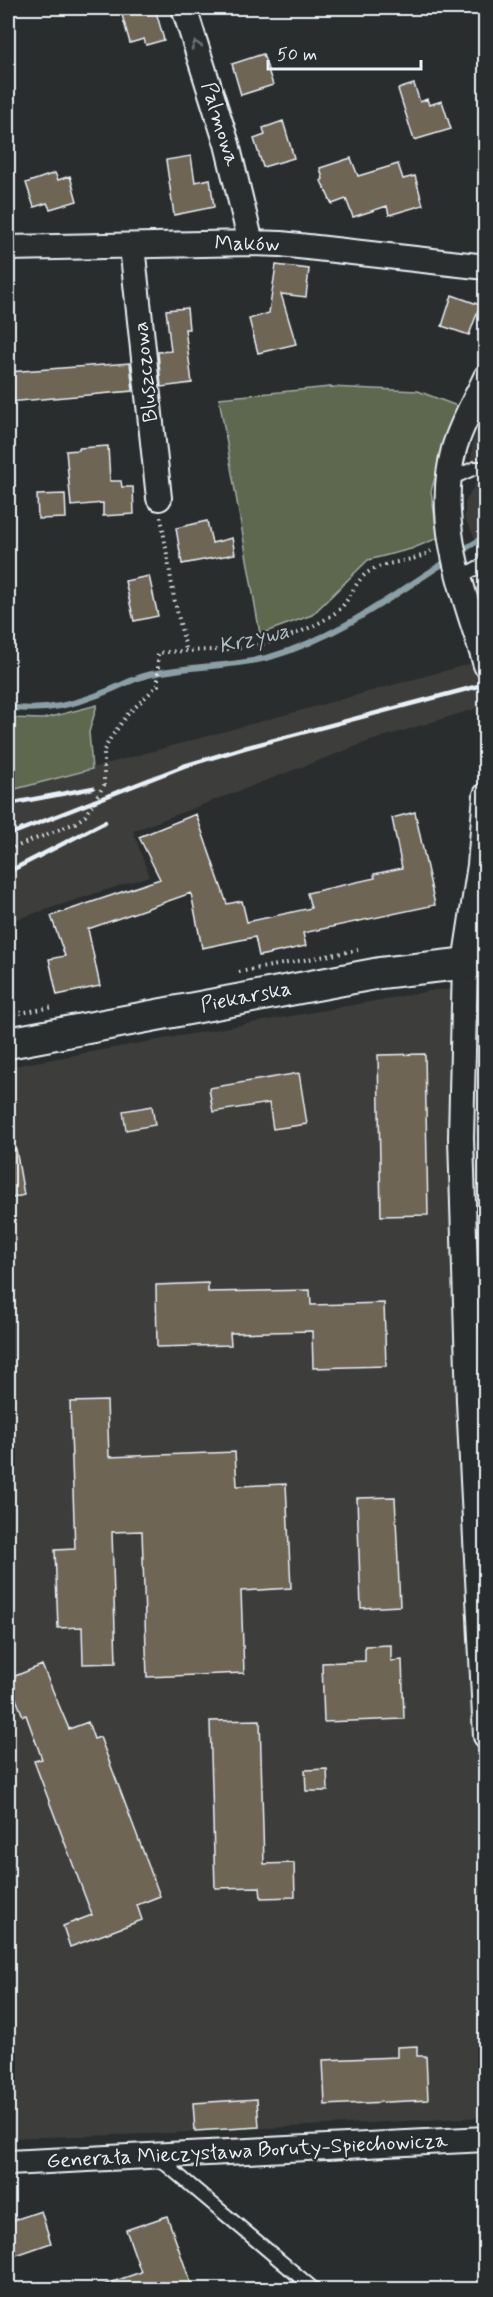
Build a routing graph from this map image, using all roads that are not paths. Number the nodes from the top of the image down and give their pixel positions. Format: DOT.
graph roads {
  1 [pos="184,8"];
  2 [pos="251,243"];
  3 [pos="132,246"];
  4 [pos="8,248"];
  5 [pos="486,267"];
  6 [pos="486,377"];
  7 [pos="486,468"];
  8 [pos="447,480"];
  9 [pos="159,498"];
  10 [pos="486,563"];
  11 [pos="459,572"];
  12 [pos="486,665"];
  13 [pos="486,795"];
  14 [pos="475,962"];
  15 [pos="8,1042"];
  16 [pos="486,1736"];
  17 [pos="486,2139"];
  18 [pos="156,2156"];
  19 [pos="8,2163"];
  20 [pos="315,2289"];
  2 -- 1 [label="street, Palmowa, one-way"];
  2 -- 3 [label="street, Maków"];
  2 -- 5 [label="street, Maków"];
  3 -- 4 [label="street, Maków"];
  3 -- 9 [label="street, Bluszczowa"];
  6 -- 8 [label="street"];
  7 -- 8 [label="lane"];
  8 -- 11 [label="street"];
  10 -- 11 [label="lane"];
  11 -- 12 [label="street"];
  13 -- 14 [label="street"];
  14 -- 15 [label="street, Piekarska"];
  14 -- 16 [label="street"];
  17 -- 18 [label="street, Generała Mieczysława Boruty-Spiechowicza"];
  18 -- 19 [label="street, Generała Mieczysława Boruty-Spiechowicza"];
  18 -- 20 [label="lane"];
}
